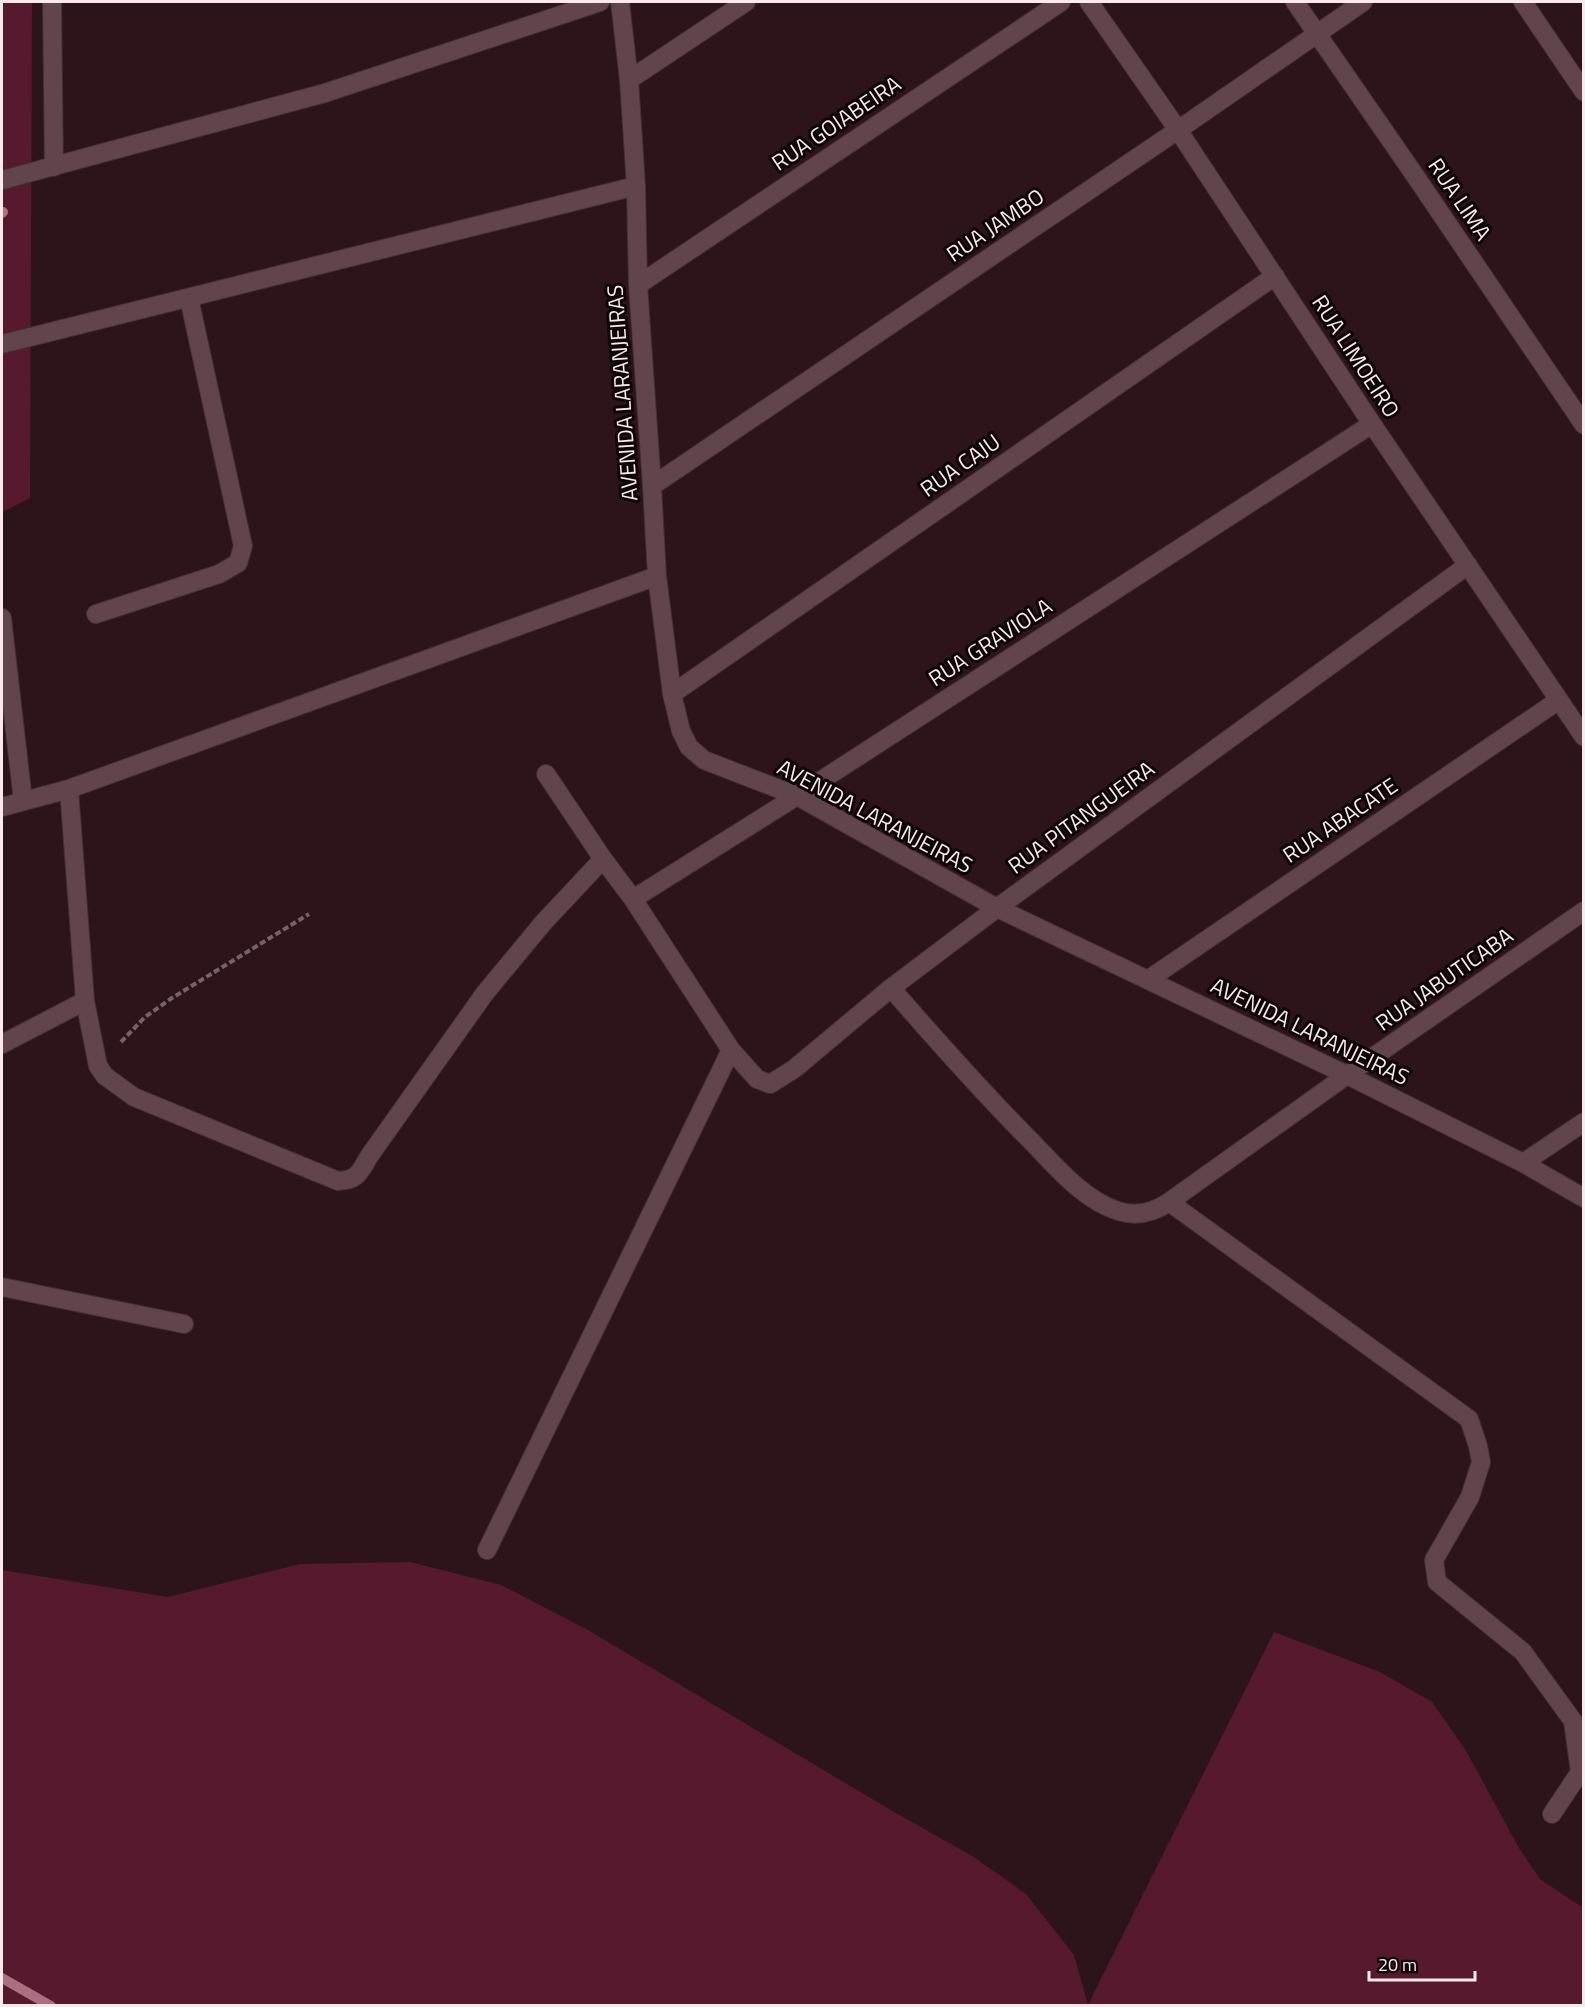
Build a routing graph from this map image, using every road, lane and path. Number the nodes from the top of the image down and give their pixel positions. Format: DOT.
graph roads {
  1 [pos="52,2"];
  2 [pos="600,2"];
  3 [pos="620,2"];
  4 [pos="746,2"];
  5 [pos="1061,2"];
  6 [pos="1089,2"];
  7 [pos="1295,2"];
  8 [pos="1363,2"];
  9 [pos="1523,2"];
  10 [pos="1317,33"];
  11 [pos="1578,71"];
  12 [pos="629,80"];
  13 [pos="1584,92"];
  14 [pos="1178,130"];
  15 [pos="54,167"];
  16 [pos="2,180"];
  17 [pos="636,186"];
  18 [pos="1275,276"];
  19 [pos="638,285"];
  20 [pos="189,298"];
  21 [pos="2,344"];
  22 [pos="1372,424"];
  23 [pos="1584,425"];
  24 [pos="652,486"];
  25 [pos="1468,565"];
  26 [pos="657,576"];
  27 [pos="96,614"];
  28 [pos="2,618"];
  29 [pos="672,694"];
  30 [pos="1558,700"];
  31 [pos="1584,737"];
  32 [pos="546,774"];
  33 [pos="69,789"];
  34 [pos="797,796"];
  35 [pos="23,801"];
  36 [pos="2,807"];
  37 [pos="603,859"];
  38 [pos="633,899"];
  39 [pos="997,908"];
  40 [pos="1584,911"];
  41 [pos="309,915"];
  42 [pos="1149,979"];
  43 [pos="891,988"];
  44 [pos="85,1001"];
  45 [pos="2,1044"];
  46 [pos="731,1050"];
  47 [pos="98,1066"];
  48 [pos="1347,1075"];
  49 [pos="1584,1122"];
  50 [pos="1524,1163"];
  51 [pos="1584,1198"];
  52 [pos="1162,1207"];
  53 [pos="2,1287"];
  54 [pos="184,1324"];
  55 [pos="487,1550"];
  56 [pos="1552,1814"];
  1 -- 15 [label="street"];
  2 -- 15 [label="street"];
  3 -- 12 [label="street, AVENIDA LARANJEIRAS"];
  4 -- 12 [label="street"];
  5 -- 19 [label="street, RUA GOIABEIRA"];
  6 -- 14 [label="street, RUA LIMOEIRO"];
  7 -- 10 [label="street, RUA LIMA"];
  8 -- 10 [label="street, RUA JAMBO"];
  9 -- 11 [label="street"];
  10 -- 14 [label="street, RUA JAMBO"];
  10 -- 23 [label="street, RUA LIMA"];
  11 -- 13 [label="street"];
  12 -- 17 [label="street, AVENIDA LARANJEIRAS"];
  14 -- 18 [label="street, RUA LIMOEIRO"];
  14 -- 24 [label="street, RUA JAMBO"];
  15 -- 16 [label="street"];
  17 -- 19 [label="street, AVENIDA LARANJEIRAS"];
  17 -- 20 [label="street"];
  18 -- 22 [label="street, RUA LIMOEIRO"];
  18 -- 29 [label="street, RUA CAJU"];
  19 -- 24 [label="street, AVENIDA LARANJEIRAS"];
  20 -- 21 [label="street"];
  20 -- 27 [label="street"];
  22 -- 25 [label="street, RUA LIMOEIRO"];
  22 -- 34 [label="street, RUA GRAVIOLA"];
  24 -- 26 [label="street, AVENIDA LARANJEIRAS"];
  25 -- 30 [label="street, RUA LIMOEIRO"];
  25 -- 39 [label="street, RUA PITANGUEIRA"];
  26 -- 29 [label="street, AVENIDA LARANJEIRAS"];
  26 -- 33 [label="street"];
  28 -- 35 [label="street"];
  29 -- 34 [label="street, AVENIDA LARANJEIRAS"];
  30 -- 31 [label="street, RUA LIMOEIRO"];
  30 -- 42 [label="street, RUA ABACATE"];
  32 -- 37 [label="street"];
  33 -- 35 [label="street"];
  33 -- 44 [label="street"];
  34 -- 38 [label="street, RUA GRAVIOLA"];
  34 -- 39 [label="street, AVENIDA LARANJEIRAS"];
  35 -- 36 [label="street"];
  37 -- 38 [label="street"];
  37 -- 47 [label="street"];
  38 -- 46 [label="street"];
  39 -- 42 [label="street, AVENIDA LARANJEIRAS"];
  39 -- 43 [label="street, RUA PITANGUEIRA"];
  40 -- 48 [label="street, RUA JABUTICABA"];
  41 -- 47 [label="path"];
  42 -- 48 [label="street, AVENIDA LARANJEIRAS"];
  43 -- 46 [label="street, RUA PITANGUEIRA"];
  43 -- 52 [label="street"];
  44 -- 45 [label="street"];
  44 -- 47 [label="street"];
  46 -- 55 [label="street"];
  48 -- 50 [label="street, AVENIDA LARANJEIRAS"];
  48 -- 52 [label="street, RUA JABUTICABA"];
  49 -- 50 [label="street"];
  50 -- 51 [label="street, AVENIDA LARANJEIRAS"];
  52 -- 56 [label="street"];
  53 -- 54 [label="street"];
}
